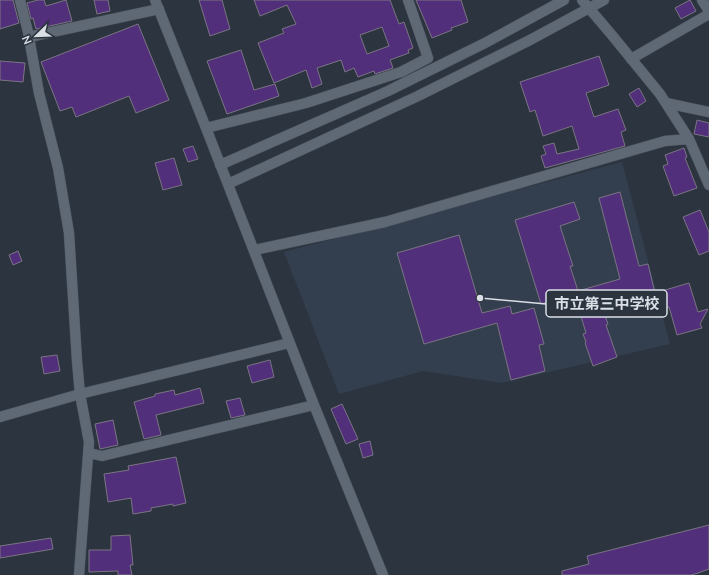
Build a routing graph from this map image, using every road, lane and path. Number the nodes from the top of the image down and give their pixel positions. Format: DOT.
graph roads {
  1 [pos="20,0"];
  2 [pos="408,0"];
  3 [pos="564,0"];
  4 [pos="582,0"];
  5 [pos="604,0"];
  6 [pos="702,0"];
  7 [pos="157,4"];
  8 [pos="590,8"];
  9 [pos="709,13"];
  10 [pos="29,37"];
  11 [pos="428,58"];
  12 [pos="631,58"];
  13 [pos="432,69"];
  14 [pos="387,77"];
  15 [pos="388,90"];
  16 [pos="666,103"];
  17 [pos="709,112"];
  18 [pos="206,128"];
  19 [pos="689,139"];
  20 [pos="220,165"];
  21 [pos="228,184"];
  22 [pos="709,185"];
  23 [pos="254,250"];
  24 [pos="289,343"];
  25 [pos="80,394"];
  26 [pos="314,405"];
  27 [pos="0,417"];
  28 [pos="89,453"];
  29 [pos="78,575"];
  30 [pos="383,575"];
  1 -- 10 [label="street"];
  2 -- 11 [label="street"];
  3 -- 13 [label="street"];
  4 -- 8 [label="street"];
  5 -- 8 [label="street"];
  6 -- 9 [label="street"];
  7 -- 10 [label="street"];
  7 -- 18 [label="street"];
  8 -- 12 [label="street"];
  8 -- 21 [label="street"];
  9 -- 12 [label="street"];
  10 -- 25 [label="street"];
  11 -- 13 [label="street"];
  11 -- 14 [label="street"];
  12 -- 16 [label="street"];
  13 -- 15 [label="street"];
  14 -- 15 [label="street"];
  14 -- 18 [label="street"];
  15 -- 20 [label="street"];
  16 -- 17 [label="street"];
  16 -- 19 [label="street"];
  18 -- 20 [label="street"];
  19 -- 22 [label="street"];
  19 -- 23 [label="street"];
  20 -- 21 [label="street"];
  21 -- 23 [label="street"];
  23 -- 24 [label="street"];
  24 -- 25 [label="street"];
  24 -- 26 [label="street"];
  25 -- 27 [label="street"];
  25 -- 28 [label="street"];
  26 -- 28 [label="street"];
  26 -- 30 [label="street"];
  28 -- 29 [label="street"];
}
